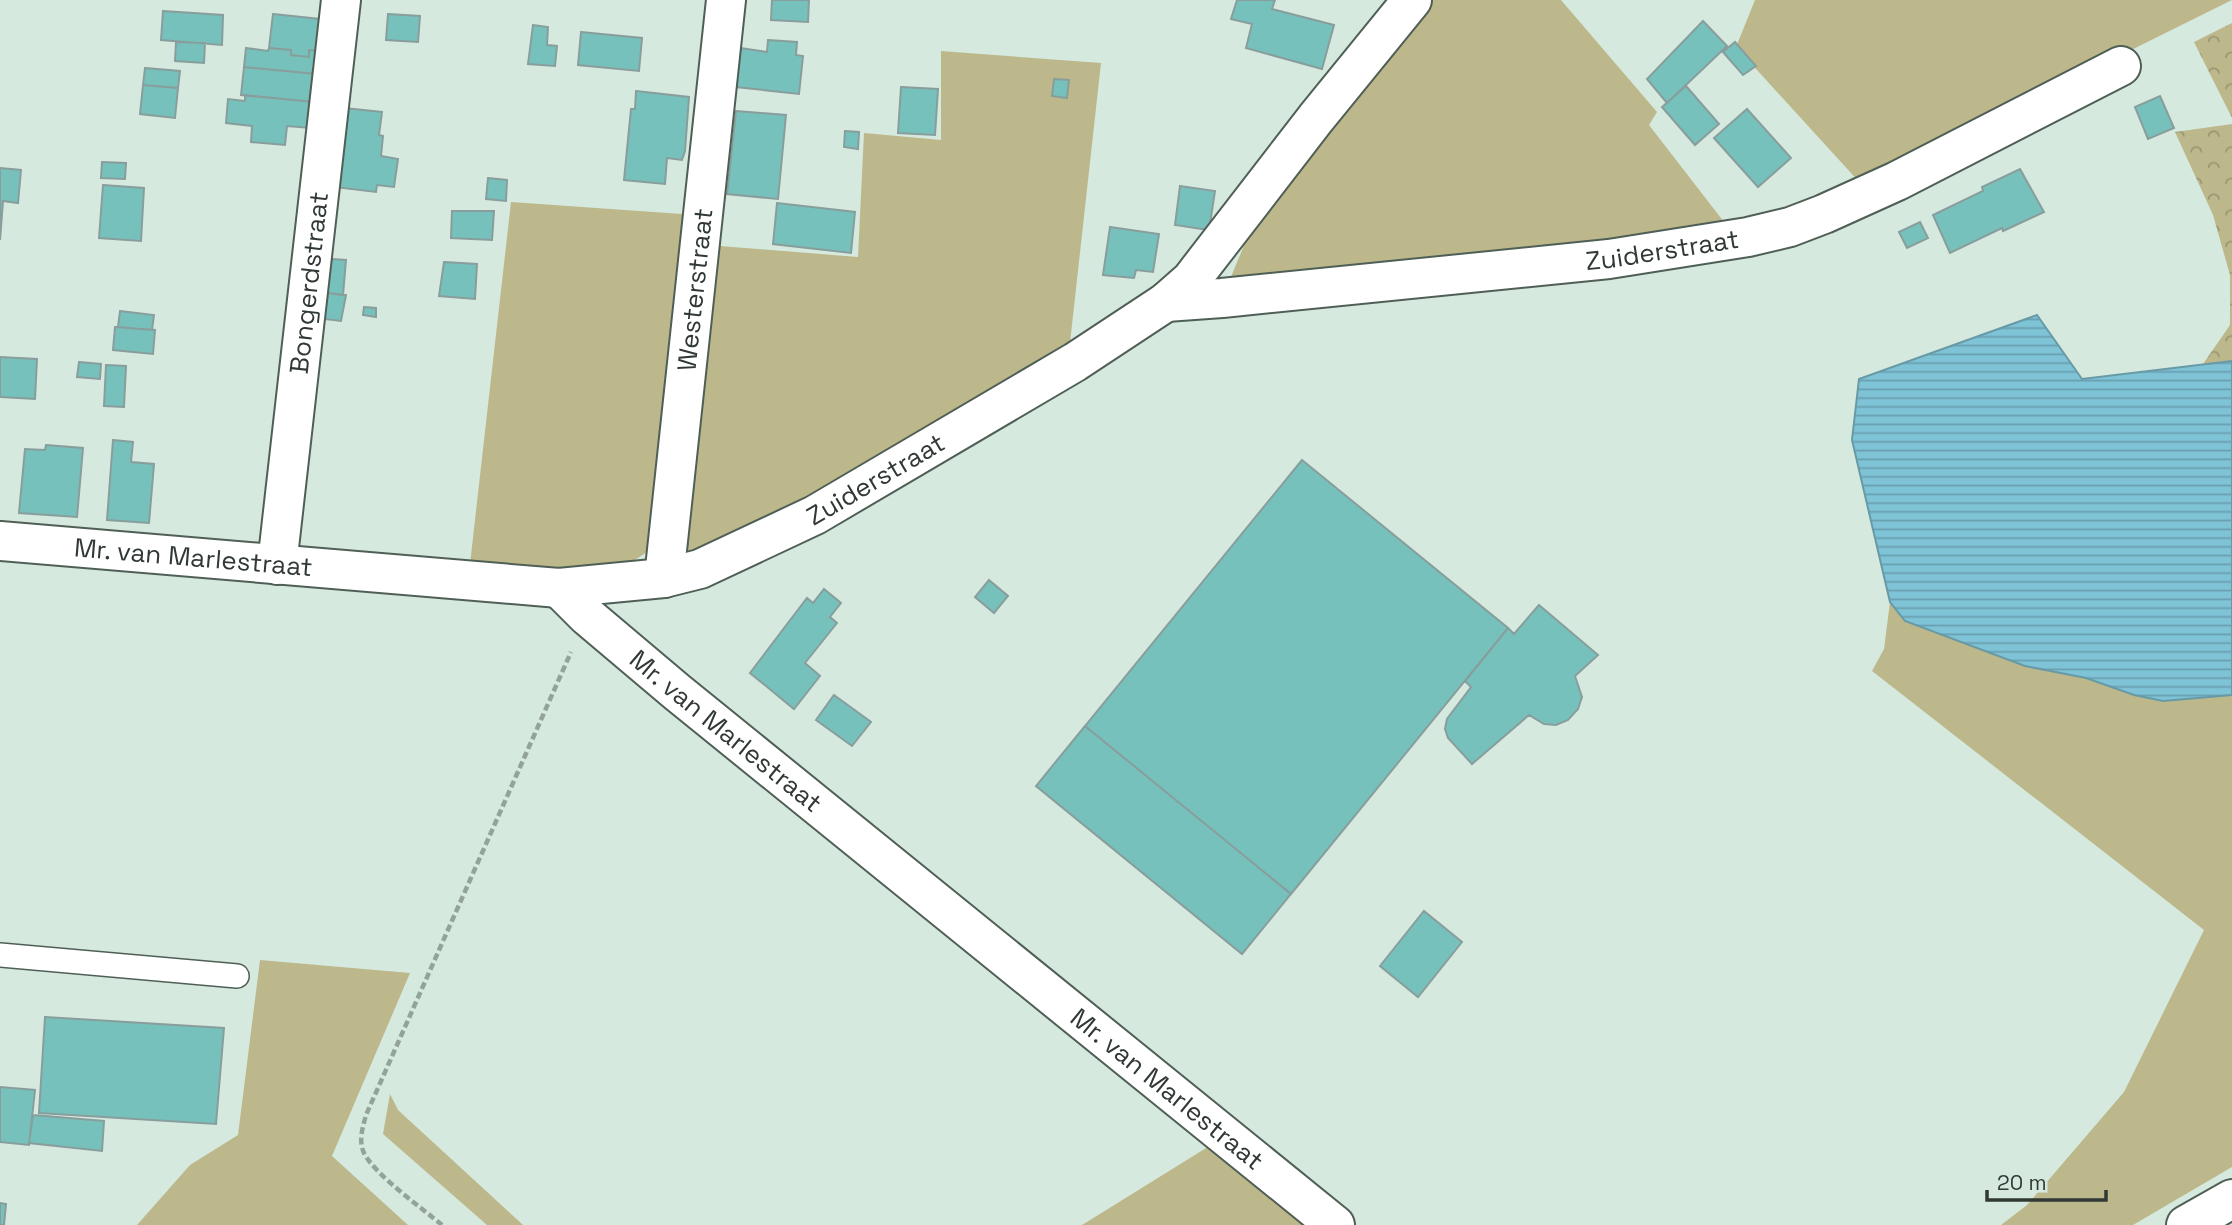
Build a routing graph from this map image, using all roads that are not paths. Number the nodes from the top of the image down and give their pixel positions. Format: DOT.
graph roads {
  1 [pos="341,0"];
  2 [pos="726,0"];
  3 [pos="1412,0"];
  4 [pos="2120,66"];
  5 [pos="1166,302"];
  6 [pos="0,541"];
  7 [pos="277,565"];
  8 [pos="664,578"];
  9 [pos="559,588"];
  10 [pos="0,955"];
  11 [pos="237,976"];
  12 [pos="2232,1199"];
  13 [pos="1335,1225"];
  14 [pos="2186,1225"];
  1 -- 7 [label="street, Bongerdstraat"];
  2 -- 8 [label="street, Westerstraat"];
  3 -- 5 [label="street, Zuiderstraat"];
  4 -- 5 [label="street, Zuiderstraat"];
  5 -- 8 [label="street, Zuiderstraat"];
  6 -- 7 [label="street, Mr. van Marlestraat"];
  7 -- 9 [label="street, Mr. van Marlestraat"];
  8 -- 9 [label="street, Zuiderstraat"];
  9 -- 13 [label="street, Mr. van Marlestraat"];
  10 -- 11 [label="lane"];
  12 -- 14 [label="street"];
}
